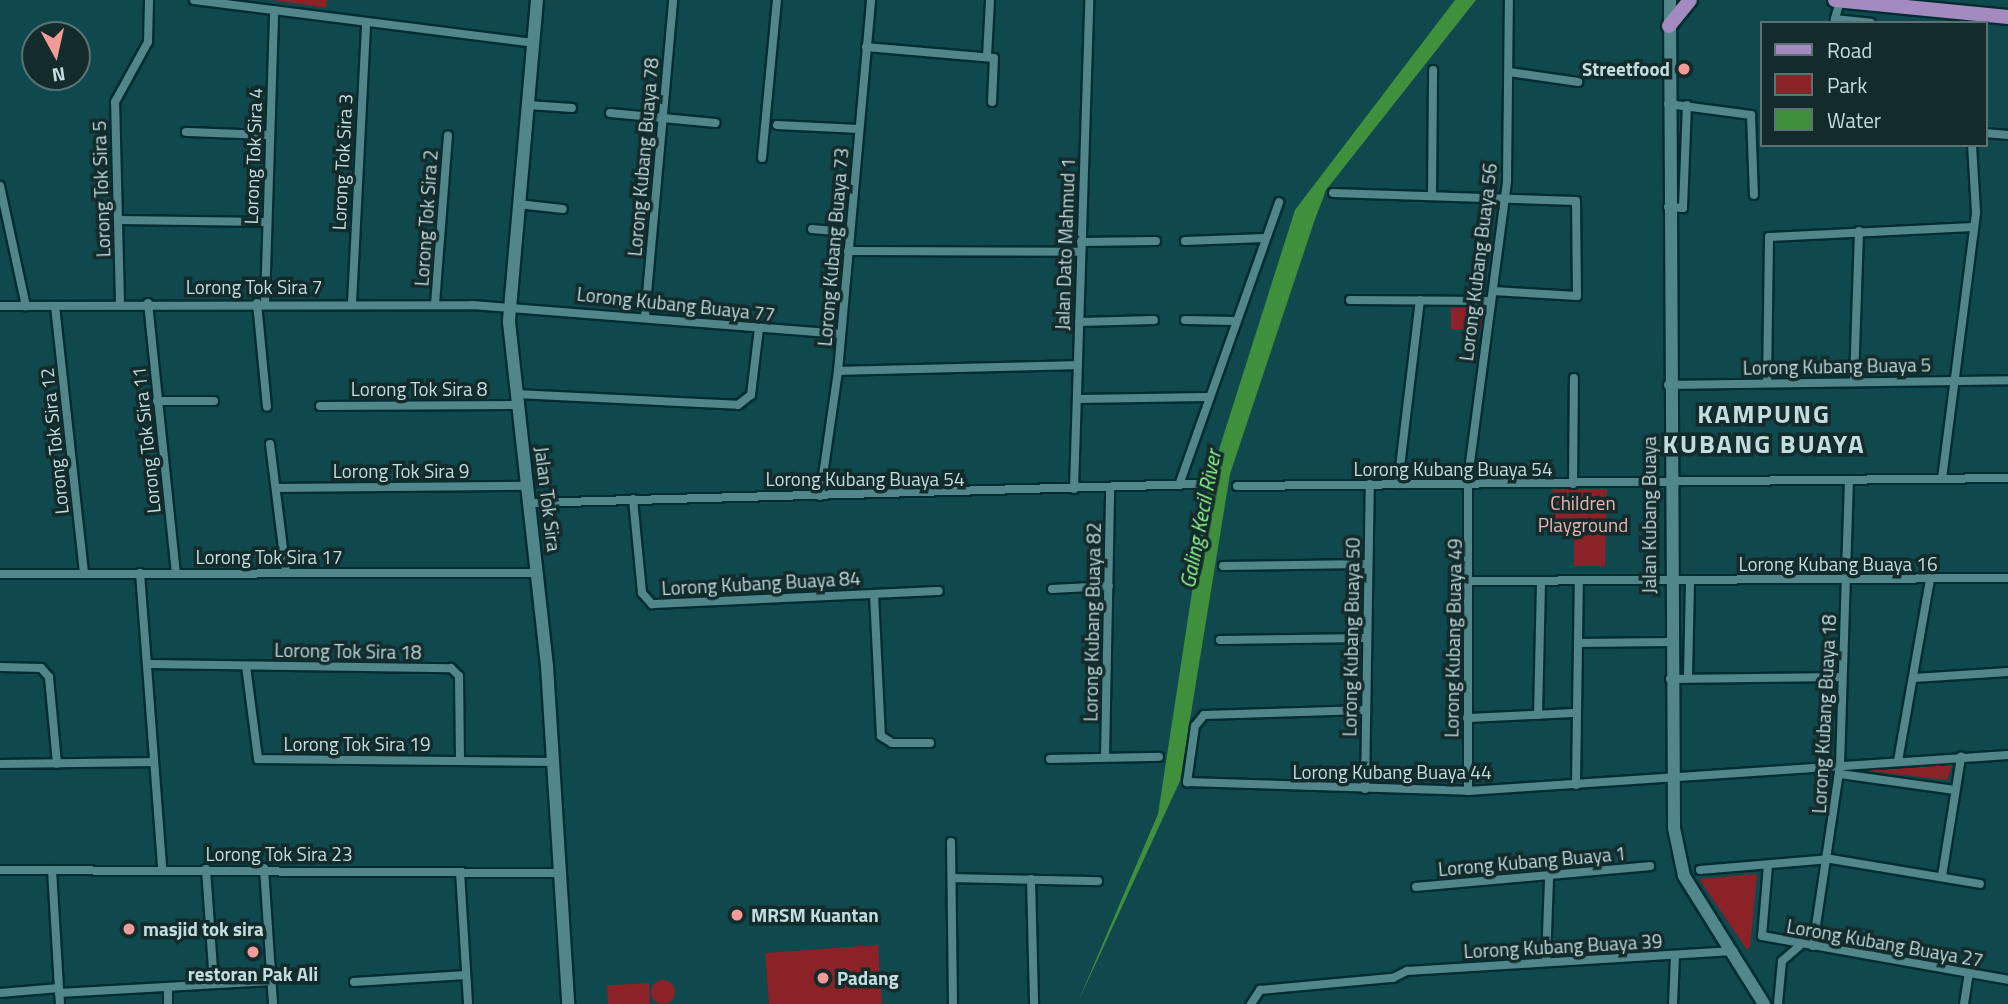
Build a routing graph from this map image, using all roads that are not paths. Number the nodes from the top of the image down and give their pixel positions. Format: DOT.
graph roads {
  1 [pos="149,0"];
  2 [pos="194,0"];
  3 [pos="537,0"];
  4 [pos="673,0"];
  5 [pos="777,0"];
  6 [pos="871,0"];
  7 [pos="990,0"];
  8 [pos="1088,0"];
  9 [pos="1509,0"];
  10 [pos="1670,0"];
  11 [pos="1690,0"];
  12 [pos="1835,0"];
  13 [pos="1840,1"];
  14 [pos="1915,4"];
  15 [pos="274,10"];
  16 [pos="2008,17"];
  17 [pos="1969,18"];
  18 [pos="1853,21"];
  19 [pos="366,22"];
  20 [pos="1669,26"];
  21 [pos="533,43"];
  22 [pos="866,47"];
  23 [pos="987,56"];
  24 [pos="1433,71"];
  25 [pos="1509,72"];
  26 [pos="1578,82"];
  27 [pos="992,102"];
  28 [pos="1668,104"];
  29 [pos="528,105"];
  30 [pos="1686,105"];
  31 [pos="572,108"];
  32 [pos="610,113"];
  33 [pos="663,118"];
  34 [pos="716,123"];
  35 [pos="777,125"];
  36 [pos="859,129"];
  37 [pos="186,132"];
  38 [pos="1987,133"];
  39 [pos="269,135"];
  40 [pos="448,135"];
  41 [pos="2008,135"];
  42 [pos="1972,147"];
  43 [pos="762,158"];
  44 [pos="0,186"];
  45 [pos="1334,193"];
  46 [pos="1754,194"];
  47 [pos="1432,195"];
  48 [pos="1506,195"];
  49 [pos="1279,202"];
  50 [pos="518,204"];
  51 [pos="1668,207"];
  52 [pos="563,209"];
  53 [pos="118,220"];
  54 [pos="267,222"];
  55 [pos="1975,227"];
  56 [pos="812,229"];
  57 [pos="1859,231"];
  58 [pos="849,232"];
  59 [pos="1265,239"];
  60 [pos="1156,241"];
  61 [pos="1185,241"];
  62 [pos="1081,242"];
  63 [pos="848,251"];
  64 [pos="1080,252"];
  65 [pos="1493,291"];
  66 [pos="1350,300"];
  67 [pos="1420,300"];
  68 [pos="1491,301"];
  69 [pos="120,303"];
  70 [pos="148,303"];
  71 [pos="261,303"];
  72 [pos="352,303"];
  73 [pos="435,304"];
  74 [pos="0,306"];
  75 [pos="26,306"];
  76 [pos="55,306"];
  77 [pos="509,306"];
  78 [pos="645,316"];
  79 [pos="1154,320"];
  80 [pos="1185,320"];
  81 [pos="1235,321"];
  82 [pos="1079,322"];
  83 [pos="759,328"];
  84 [pos="841,334"];
  85 [pos="1078,365"];
  86 [pos="838,371"];
  87 [pos="1574,378"];
  88 [pos="1954,380"];
  89 [pos="2008,380"];
  90 [pos="1854,382"];
  91 [pos="1767,383"];
  92 [pos="1667,384"];
  93 [pos="1207,397"];
  94 [pos="1077,399"];
  95 [pos="516,400"];
  96 [pos="157,401"];
  97 [pos="214,401"];
  98 [pos="320,406"];
  99 [pos="267,407"];
  100 [pos="270,444"];
  101 [pos="2008,478"];
  102 [pos="1942,479"];
  103 [pos="1849,482"];
  104 [pos="1669,483"];
  105 [pos="1201,484"];
  106 [pos="1370,484"];
  107 [pos="1398,484"];
  108 [pos="1573,484"];
  109 [pos="1179,485"];
  110 [pos="1468,485"];
  111 [pos="526,486"];
  112 [pos="1237,486"];
  113 [pos="277,488"];
  114 [pos="1110,488"];
  115 [pos="1074,489"];
  116 [pos="820,496"];
  117 [pos="633,499"];
  118 [pos="528,503"];
  119 [pos="1367,564"];
  120 [pos="1223,566"];
  121 [pos="286,572"];
  122 [pos="84,573"];
  123 [pos="140,573"];
  124 [pos="176,573"];
  125 [pos="537,573"];
  126 [pos="0,574"];
  127 [pos="1845,577"];
  128 [pos="2008,578"];
  129 [pos="1669,580"];
  130 [pos="1690,580"];
  131 [pos="1930,580"];
  132 [pos="1470,581"];
  133 [pos="1541,581"];
  134 [pos="1579,581"];
  135 [pos="1109,586"];
  136 [pos="1052,589"];
  137 [pos="939,591"];
  138 [pos="874,593"];
  139 [pos="1366,638"];
  140 [pos="1220,640"];
  141 [pos="1670,642"];
  142 [pos="1578,643"];
  143 [pos="148,664"];
  144 [pos="246,666"];
  145 [pos="0,667"];
  146 [pos="2008,673"];
  147 [pos="1688,677"];
  148 [pos="1842,677"];
  149 [pos="1914,678"];
  150 [pos="1671,679"];
  151 [pos="1366,710"];
  152 [pos="1575,713"];
  153 [pos="1538,715"];
  154 [pos="1467,718"];
  155 [pos="930,743"];
  156 [pos="2008,755"];
  157 [pos="1105,757"];
  158 [pos="1159,757"];
  159 [pos="1961,757"];
  160 [pos="1049,759"];
  161 [pos="460,761"];
  162 [pos="1898,761"];
  163 [pos="154,762"];
  164 [pos="552,762"];
  165 [pos="0,764"];
  166 [pos="57,764"];
  167 [pos="1840,769"];
  168 [pos="1671,780"];
  169 [pos="1576,785"];
  170 [pos="1365,789"];
  171 [pos="1955,790"];
  172 [pos="1468,791"];
  173 [pos="951,842"];
  174 [pos="1830,859"];
  175 [pos="1768,865"];
  176 [pos="1650,866"];
  177 [pos="162,869"];
  178 [pos="206,869"];
  179 [pos="264,869"];
  180 [pos="0,870"];
  181 [pos="52,870"];
  182 [pos="1699,870"];
  183 [pos="460,872"];
  184 [pos="559,873"];
  185 [pos="1942,876"];
  186 [pos="952,878"];
  187 [pos="1549,878"];
  188 [pos="1031,879"];
  189 [pos="1098,881"];
  190 [pos="1980,884"];
  191 [pos="1416,887"];
  192 [pos="1799,946"];
  193 [pos="1813,946"];
  194 [pos="1735,951"];
  195 [pos="1675,956"];
  196 [pos="1546,961"];
  197 [pos="1969,974"];
  198 [pos="466,975"];
  199 [pos="2008,980"];
  200 [pos="272,981"];
  201 [pos="354,982"];
  202 [pos="214,984"];
  203 [pos="168,987"];
  204 [pos="59,991"];
  205 [pos="0,993"];
  206 [pos="60,1004"];
  207 [pos="168,1004"];
  208 [pos="273,1004"];
  209 [pos="468,1004"];
  210 [pos="568,1004"];
  211 [pos="953,1004"];
  212 [pos="1034,1004"];
  213 [pos="1251,1004"];
  214 [pos="1673,1004"];
  215 [pos="1764,1004"];
  216 [pos="1778,1004"];
  217 [pos="1964,1004"];
  1 -- 53 [label="street, Lorong Tok Sira 5"];
  2 -- 15 [label="street"];
  3 -- 21 [label="street, Jalan Tok Sira"];
  4 -- 33 [label="street, Lorong Kubang Buaya 78"];
  5 -- 43 [label="street"];
  6 -- 22 [label="street, Lorong Kubang Buaya 73"];
  7 -- 23 [label="street"];
  8 -- 62 [label="street, Jalan Dato Mahmud 1"];
  9 -- 25 [label="street, Lorong Kubang Buaya 56"];
  10 -- 20 [label="street, Jalan Kubang Buaya"];
  11 -- 20 [label="main road"];
  12 -- 13 [label="main road"];
  13 -- 14 [label="main road"];
  13 -- 18 [label="street"];
  14 -- 17 [label="main road"];
  15 -- 19 [label="street"];
  15 -- 39 [label="street, Lorong Tok Sira 4"];
  16 -- 17 [label="main road"];
  19 -- 21 [label="street"];
  19 -- 72 [label="street, Lorong Tok Sira 3"];
  20 -- 28 [label="street, Jalan Kubang Buaya"];
  21 -- 29 [label="street, Jalan Tok Sira"];
  22 -- 23 [label="street"];
  22 -- 36 [label="street, Lorong Kubang Buaya 73"];
  23 -- 27 [label="street"];
  24 -- 47 [label="street"];
  25 -- 26 [label="street"];
  25 -- 48 [label="street, Lorong Kubang Buaya 56"];
  28 -- 30 [label="street"];
  28 -- 51 [label="street, Jalan Kubang Buaya"];
  29 -- 31 [label="street"];
  29 -- 50 [label="street, Jalan Tok Sira"];
  30 -- 46 [label="street"];
  30 -- 51 [label="street"];
  32 -- 33 [label="street"];
  33 -- 34 [label="street"];
  33 -- 78 [label="street, Lorong Kubang Buaya 78"];
  35 -- 36 [label="street"];
  36 -- 58 [label="street, Lorong Kubang Buaya 73"];
  37 -- 39 [label="street"];
  38 -- 41 [label="street"];
  39 -- 54 [label="street, Lorong Tok Sira 4"];
  40 -- 73 [label="street, Lorong Tok Sira 2"];
  42 -- 55 [label="street"];
  44 -- 75 [label="street"];
  45 -- 47 [label="street"];
  47 -- 48 [label="street"];
  48 -- 65 [label="street, Lorong Kubang Buaya 56"];
  48 -- 65 [label="street"];
  49 -- 59 [label="street"];
  50 -- 52 [label="street"];
  50 -- 77 [label="street, Jalan Tok Sira"];
  51 -- 92 [label="street, Jalan Kubang Buaya"];
  53 -- 54 [label="street"];
  53 -- 69 [label="street, Lorong Tok Sira 5"];
  54 -- 71 [label="street, Lorong Tok Sira 4"];
  55 -- 57 [label="street"];
  55 -- 88 [label="street"];
  56 -- 58 [label="street"];
  57 -- 90 [label="street"];
  57 -- 91 [label="street"];
  58 -- 63 [label="street, Lorong Kubang Buaya 73"];
  59 -- 61 [label="street"];
  59 -- 81 [label="street"];
  60 -- 62 [label="street"];
  62 -- 64 [label="street, Jalan Dato Mahmud 1"];
  63 -- 64 [label="street"];
  63 -- 84 [label="street, Lorong Kubang Buaya 73"];
  64 -- 82 [label="street, Jalan Dato Mahmud 1"];
  65 -- 68 [label="street, Lorong Kubang Buaya 56"];
  66 -- 67 [label="street"];
  67 -- 68 [label="street"];
  67 -- 107 [label="street"];
  68 -- 110 [label="street, Lorong Kubang Buaya 56"];
  69 -- 70 [label="street, Lorong Tok Sira 7"];
  69 -- 76 [label="street, Lorong Tok Sira 7"];
  70 -- 71 [label="street, Lorong Tok Sira 7"];
  70 -- 96 [label="street, Lorong Tok Sira 11"];
  71 -- 72 [label="street, Lorong Tok Sira 7"];
  71 -- 99 [label="street, Lorong Tok Sira 4"];
  72 -- 73 [label="street, Lorong Tok Sira 7"];
  73 -- 77 [label="street, Lorong Tok Sira 7"];
  74 -- 75 [label="street, Lorong Tok Sira 7"];
  75 -- 76 [label="street, Lorong Tok Sira 7"];
  76 -- 122 [label="street, Lorong Tok Sira 12"];
  77 -- 78 [label="street, Lorong Kubang Buaya 77"];
  77 -- 95 [label="street, Jalan Tok Sira"];
  78 -- 83 [label="street, Lorong Kubang Buaya 77"];
  79 -- 82 [label="street"];
  80 -- 81 [label="street"];
  81 -- 93 [label="street"];
  82 -- 85 [label="street, Jalan Dato Mahmud 1"];
  83 -- 84 [label="street, Lorong Kubang Buaya 77"];
  83 -- 95 [label="street, Lorong Tok Sira 8"];
  84 -- 86 [label="street, Lorong Kubang Buaya 73"];
  85 -- 86 [label="street"];
  85 -- 94 [label="street, Jalan Dato Mahmud 1"];
  86 -- 116 [label="street, Lorong Kubang Buaya 73"];
  87 -- 108 [label="street"];
  88 -- 89 [label="street, Lorong Kubang Buaya 5"];
  88 -- 90 [label="street, Lorong Kubang Buaya 5"];
  88 -- 102 [label="street"];
  90 -- 91 [label="street, Lorong Kubang Buaya 5"];
  91 -- 92 [label="street, Lorong Kubang Buaya 5"];
  92 -- 104 [label="street, Jalan Kubang Buaya"];
  93 -- 94 [label="street"];
  93 -- 109 [label="street"];
  94 -- 115 [label="street, Jalan Dato Mahmud 1"];
  95 -- 98 [label="street, Lorong Tok Sira 8"];
  95 -- 111 [label="street, Jalan Tok Sira"];
  96 -- 97 [label="street"];
  96 -- 124 [label="street, Lorong Tok Sira 11"];
  100 -- 113 [label="street"];
  101 -- 102 [label="street, Lorong Kubang Buaya 54"];
  102 -- 103 [label="street, Lorong Kubang Buaya 54"];
  103 -- 104 [label="street, Lorong Kubang Buaya 54"];
  103 -- 127 [label="street, Lorong Kubang Buaya 18"];
  104 -- 108 [label="street, Lorong Kubang Buaya 54"];
  104 -- 129 [label="street, Jalan Kubang Buaya"];
  105 -- 109 [label="street, Lorong Kubang Buaya 54"];
  106 -- 107 [label="street, Lorong Kubang Buaya 54"];
  106 -- 112 [label="street, Lorong Kubang Buaya 54"];
  106 -- 119 [label="street, Lorong Kubang Buaya 50"];
  107 -- 110 [label="street, Lorong Kubang Buaya 54"];
  108 -- 110 [label="street, Lorong Kubang Buaya 54"];
  109 -- 114 [label="street, Lorong Kubang Buaya 54"];
  110 -- 132 [label="street, Lorong Kubang Buaya 49"];
  111 -- 113 [label="street, Lorong Tok Sira 9"];
  111 -- 118 [label="street, Jalan Tok Sira"];
  113 -- 121 [label="street"];
  114 -- 115 [label="street, Lorong Kubang Buaya 54"];
  114 -- 135 [label="street, Lorong Kubang Buaya 82"];
  115 -- 116 [label="street, Lorong Kubang Buaya 54"];
  116 -- 117 [label="street, Lorong Kubang Buaya 54"];
  117 -- 118 [label="street, Lorong Kubang Buaya 54"];
  117 -- 138 [label="street, Lorong Kubang Buaya 84"];
  118 -- 125 [label="street, Jalan Tok Sira"];
  119 -- 120 [label="street"];
  119 -- 139 [label="street, Lorong Kubang Buaya 50"];
  121 -- 124 [label="street, Lorong Tok Sira 17"];
  121 -- 125 [label="street, Lorong Tok Sira 17"];
  122 -- 123 [label="street, Lorong Tok Sira 17"];
  122 -- 126 [label="street, Lorong Tok Sira 17"];
  123 -- 124 [label="street, Lorong Tok Sira 17"];
  123 -- 143 [label="street"];
  125 -- 164 [label="street, Jalan Tok Sira"];
  127 -- 130 [label="street, Lorong Kubang Buaya 16"];
  127 -- 131 [label="street, Lorong Kubang Buaya 16"];
  127 -- 148 [label="street, Lorong Kubang Buaya 18"];
  128 -- 131 [label="street, Lorong Kubang Buaya 16"];
  129 -- 130 [label="street, Lorong Kubang Buaya 16"];
  129 -- 134 [label="street, Lorong Kubang Buaya 16"];
  129 -- 141 [label="street, Jalan Kubang Buaya"];
  130 -- 147 [label="street"];
  131 -- 149 [label="street"];
  132 -- 133 [label="street, Lorong Kubang Buaya 16"];
  132 -- 154 [label="street, Lorong Kubang Buaya 49"];
  133 -- 134 [label="street, Lorong Kubang Buaya 16"];
  133 -- 153 [label="street"];
  134 -- 142 [label="street"];
  135 -- 136 [label="street"];
  135 -- 157 [label="street, Lorong Kubang Buaya 82"];
  137 -- 138 [label="street, Lorong Kubang Buaya 84"];
  138 -- 155 [label="street"];
  139 -- 140 [label="street"];
  139 -- 151 [label="street, Lorong Kubang Buaya 50"];
  141 -- 142 [label="street"];
  141 -- 150 [label="street, Jalan Kubang Buaya"];
  142 -- 152 [label="street"];
  143 -- 144 [label="street, Lorong Tok Sira 18"];
  143 -- 163 [label="street"];
  144 -- 161 [label="street, Lorong Tok Sira 19"];
  144 -- 161 [label="street, Lorong Tok Sira 18"];
  145 -- 166 [label="street"];
  146 -- 149 [label="street"];
  147 -- 148 [label="street"];
  147 -- 150 [label="street"];
  148 -- 167 [label="street, Lorong Kubang Buaya 18"];
  149 -- 162 [label="street"];
  150 -- 168 [label="street, Jalan Kubang Buaya"];
  151 -- 170 [label="street, Lorong Kubang Buaya 50"];
  151 -- 170 [label="street, Lorong Kubang Buaya 44"];
  152 -- 153 [label="street"];
  152 -- 169 [label="street"];
  153 -- 154 [label="street"];
  154 -- 172 [label="street, Lorong Kubang Buaya 49"];
  156 -- 159 [label="street"];
  157 -- 158 [label="street"];
  157 -- 160 [label="street"];
  159 -- 162 [label="street"];
  159 -- 171 [label="street"];
  161 -- 164 [label="street, Lorong Tok Sira 19"];
  162 -- 167 [label="street"];
  163 -- 166 [label="street"];
  163 -- 177 [label="street"];
  164 -- 184 [label="street, Jalan Tok Sira"];
  165 -- 166 [label="street"];
  167 -- 168 [label="street, Lorong Kubang Buaya 44"];
  167 -- 171 [label="street"];
  167 -- 174 [label="street, Lorong Kubang Buaya 18"];
  168 -- 169 [label="street, Lorong Kubang Buaya 44"];
  168 -- 194 [label="street, Jalan Kubang Buaya"];
  169 -- 172 [label="street, Lorong Kubang Buaya 44"];
  170 -- 172 [label="street, Lorong Kubang Buaya 44"];
  171 -- 185 [label="street"];
  173 -- 186 [label="street"];
  174 -- 175 [label="street"];
  174 -- 185 [label="street"];
  174 -- 193 [label="street, Lorong Kubang Buaya 18"];
  175 -- 182 [label="street"];
  175 -- 192 [label="street, Lorong Kubang Buaya 27"];
  176 -- 187 [label="street, Lorong Kubang Buaya 1"];
  177 -- 178 [label="street, Lorong Tok Sira 23"];
  177 -- 181 [label="street, Lorong Tok Sira 23"];
  178 -- 179 [label="street, Lorong Tok Sira 23"];
  178 -- 202 [label="street"];
  179 -- 183 [label="street, Lorong Tok Sira 23"];
  179 -- 200 [label="street"];
  180 -- 181 [label="street, Lorong Tok Sira 23"];
  181 -- 204 [label="street"];
  183 -- 184 [label="street, Lorong Tok Sira 23"];
  183 -- 198 [label="street"];
  184 -- 210 [label="street, Jalan Tok Sira"];
  185 -- 190 [label="street"];
  186 -- 188 [label="street"];
  186 -- 211 [label="street"];
  187 -- 191 [label="street, Lorong Kubang Buaya 1"];
  187 -- 196 [label="street"];
  188 -- 189 [label="street"];
  188 -- 212 [label="street"];
  192 -- 193 [label="street, Lorong Kubang Buaya 27"];
  192 -- 216 [label="street"];
  193 -- 197 [label="street, Lorong Kubang Buaya 27"];
  194 -- 195 [label="street, Lorong Kubang Buaya 39"];
  194 -- 215 [label="street, Jalan Kubang Buaya"];
  195 -- 196 [label="street, Lorong Kubang Buaya 39"];
  195 -- 214 [label="street"];
  196 -- 213 [label="street, Lorong Kubang Buaya 39"];
  197 -- 199 [label="street, Lorong Kubang Buaya 27"];
  197 -- 217 [label="street"];
  198 -- 201 [label="street"];
  198 -- 209 [label="street"];
  200 -- 202 [label="street"];
  200 -- 208 [label="street"];
  202 -- 203 [label="street"];
  203 -- 204 [label="street"];
  203 -- 207 [label="street"];
  204 -- 205 [label="street"];
  204 -- 206 [label="street"];
}
